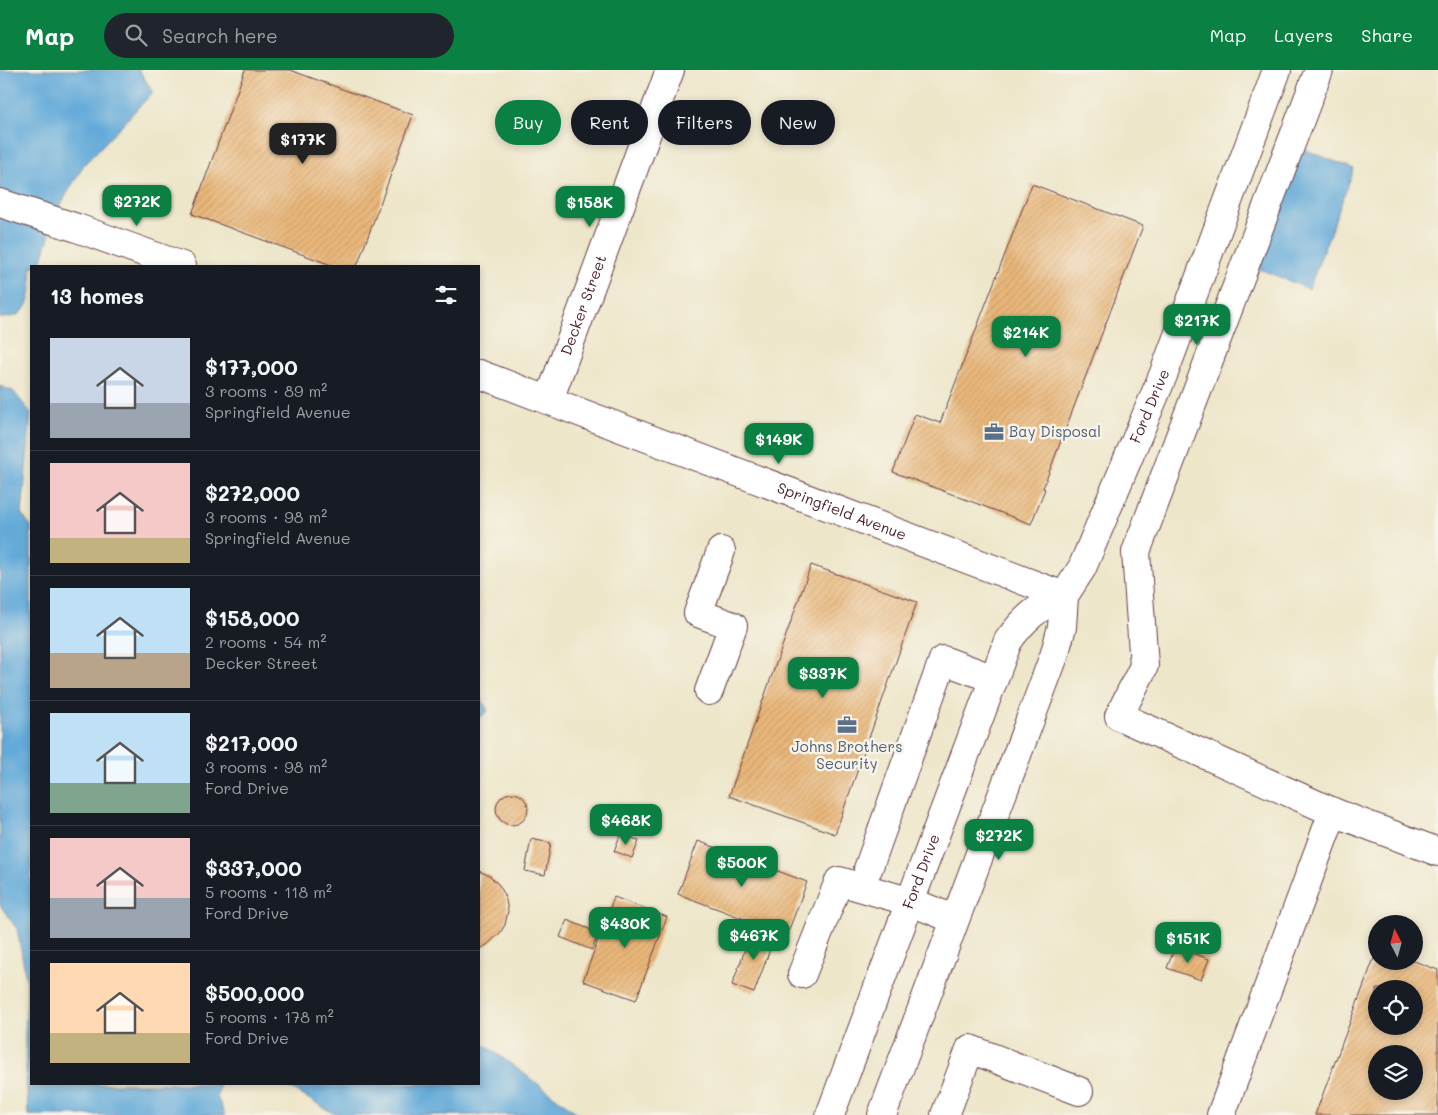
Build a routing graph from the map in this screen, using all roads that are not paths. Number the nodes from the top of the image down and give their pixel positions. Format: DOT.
graph roads {
  1 [pos="670,70"];
  2 [pos="1277,70"];
  3 [pos="1319,70"];
  4 [pos="0,203"];
  5 [pos="179,265"];
  6 [pos="480,374"];
  7 [pos="549,400"];
  8 [pos="721,551"];
  9 [pos="1064,596"];
  10 [pos="994,679"];
  11 [pos="709,691"];
  12 [pos="1333,812"];
  13 [pos="1438,852"];
  14 [pos="868,869"];
  15 [pos="911,902"];
  16 [pos="954,919"];
  17 [pos="802,974"];
  18 [pos="1079,1091"];
  19 [pos="830,1115"];
  20 [pos="882,1115"];
  21 [pos="946,1115"];
  22 [pos="1221,1115"];
  1 -- 7 [label="street, Decker Street"];
  2 -- 9 [label="street, Ford Drive"];
  3 -- 12 [label="street"];
  4 -- 5 [label="street"];
  6 -- 7 [label="street, Springfield Avenue"];
  7 -- 9 [label="street, Springfield Avenue"];
  8 -- 11 [label="street"];
  9 -- 10 [label="street, Ford Drive"];
  9 -- 16 [label="street, Ford Drive"];
  10 -- 14 [label="street"];
  10 -- 15 [label="street, Ford Drive"];
  12 -- 13 [label="street"];
  12 -- 22 [label="street"];
  15 -- 16 [label="street"];
  15 -- 17 [label="street"];
  15 -- 19 [label="street, Ford Drive"];
  16 -- 20 [label="street, Ford Drive"];
  18 -- 21 [label="street"];
}
